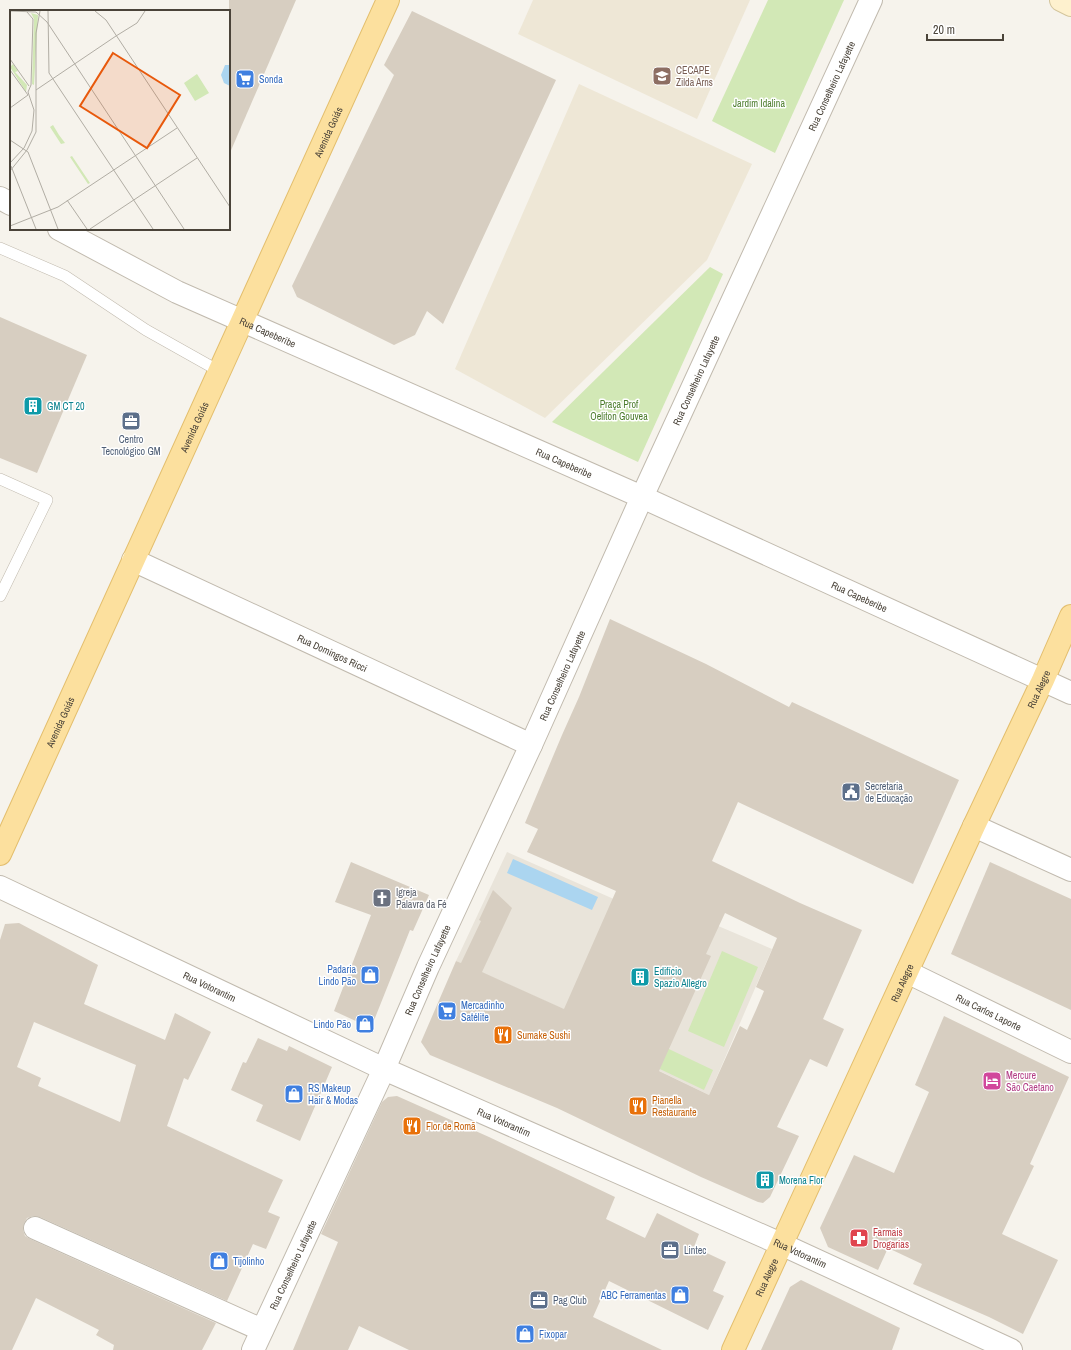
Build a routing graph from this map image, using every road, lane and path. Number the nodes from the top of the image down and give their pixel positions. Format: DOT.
graph roads {
  1 [pos="388,0"];
  2 [pos="871,0"];
  3 [pos="1061,0"];
  4 [pos="1071,4"];
  5 [pos="0,198"];
  6 [pos="10,203"];
  7 [pos="61,230"];
  8 [pos="0,248"];
  9 [pos="242,321"];
  10 [pos="219,371"];
  11 [pos="0,479"];
  12 [pos="642,497"];
  13 [pos="133,560"];
  14 [pos="0,596"];
  15 [pos="1071,616"];
  16 [pos="1043,680"];
  17 [pos="1071,693"];
  18 [pos="531,745"];
  19 [pos="974,826"];
  20 [pos="0,854"];
  21 [pos="1071,870"];
  22 [pos="0,887"];
  23 [pos="907,972"];
  24 [pos="1071,1052"];
  25 [pos="384,1069"];
  26 [pos="35,1228"];
  27 [pos="781,1244"];
  28 [pos="262,1330"];
  29 [pos="253,1350"];
  30 [pos="733,1350"];
  31 [pos="1011,1350"];
  1 -- 9 [label="main road, Avenida Goiás"];
  2 -- 12 [label="street, Rua Conselheiro Lafayette"];
  3 -- 4 [label="street"];
  5 -- 6 [label="street"];
  7 -- 9 [label="street, Rua Capeberibe"];
  8 -- 10 [label="lane"];
  9 -- 10 [label="main road, Avenida Goiás"];
  9 -- 12 [label="street, Rua Capeberibe"];
  10 -- 13 [label="main road, Avenida Goiás"];
  11 -- 14 [label="lane"];
  12 -- 16 [label="street, Rua Capeberibe"];
  12 -- 18 [label="street, Rua Conselheiro Lafayette"];
  13 -- 18 [label="street, Rua Domingos Ricci"];
  13 -- 20 [label="main road, Avenida Goiás"];
  15 -- 16 [label="main road, Rua Alegre"];
  16 -- 17 [label="street, Rua Capeberibe"];
  16 -- 19 [label="main road, Rua Alegre"];
  18 -- 25 [label="street, Rua Conselheiro Lafayette"];
  19 -- 21 [label="street"];
  19 -- 23 [label="main road, Rua Alegre"];
  22 -- 25 [label="street, Rua Votorantim"];
  23 -- 24 [label="street, Rua Carlos Laporte"];
  23 -- 27 [label="main road, Rua Alegre"];
  25 -- 27 [label="street, Rua Votorantim"];
  25 -- 28 [label="street, Rua Conselheiro Lafayette"];
  26 -- 28 [label="street"];
  27 -- 30 [label="main road, Rua Alegre"];
  27 -- 31 [label="street, Rua Votorantim"];
  28 -- 29 [label="street, Rua Conselheiro Lafayette"];
}
